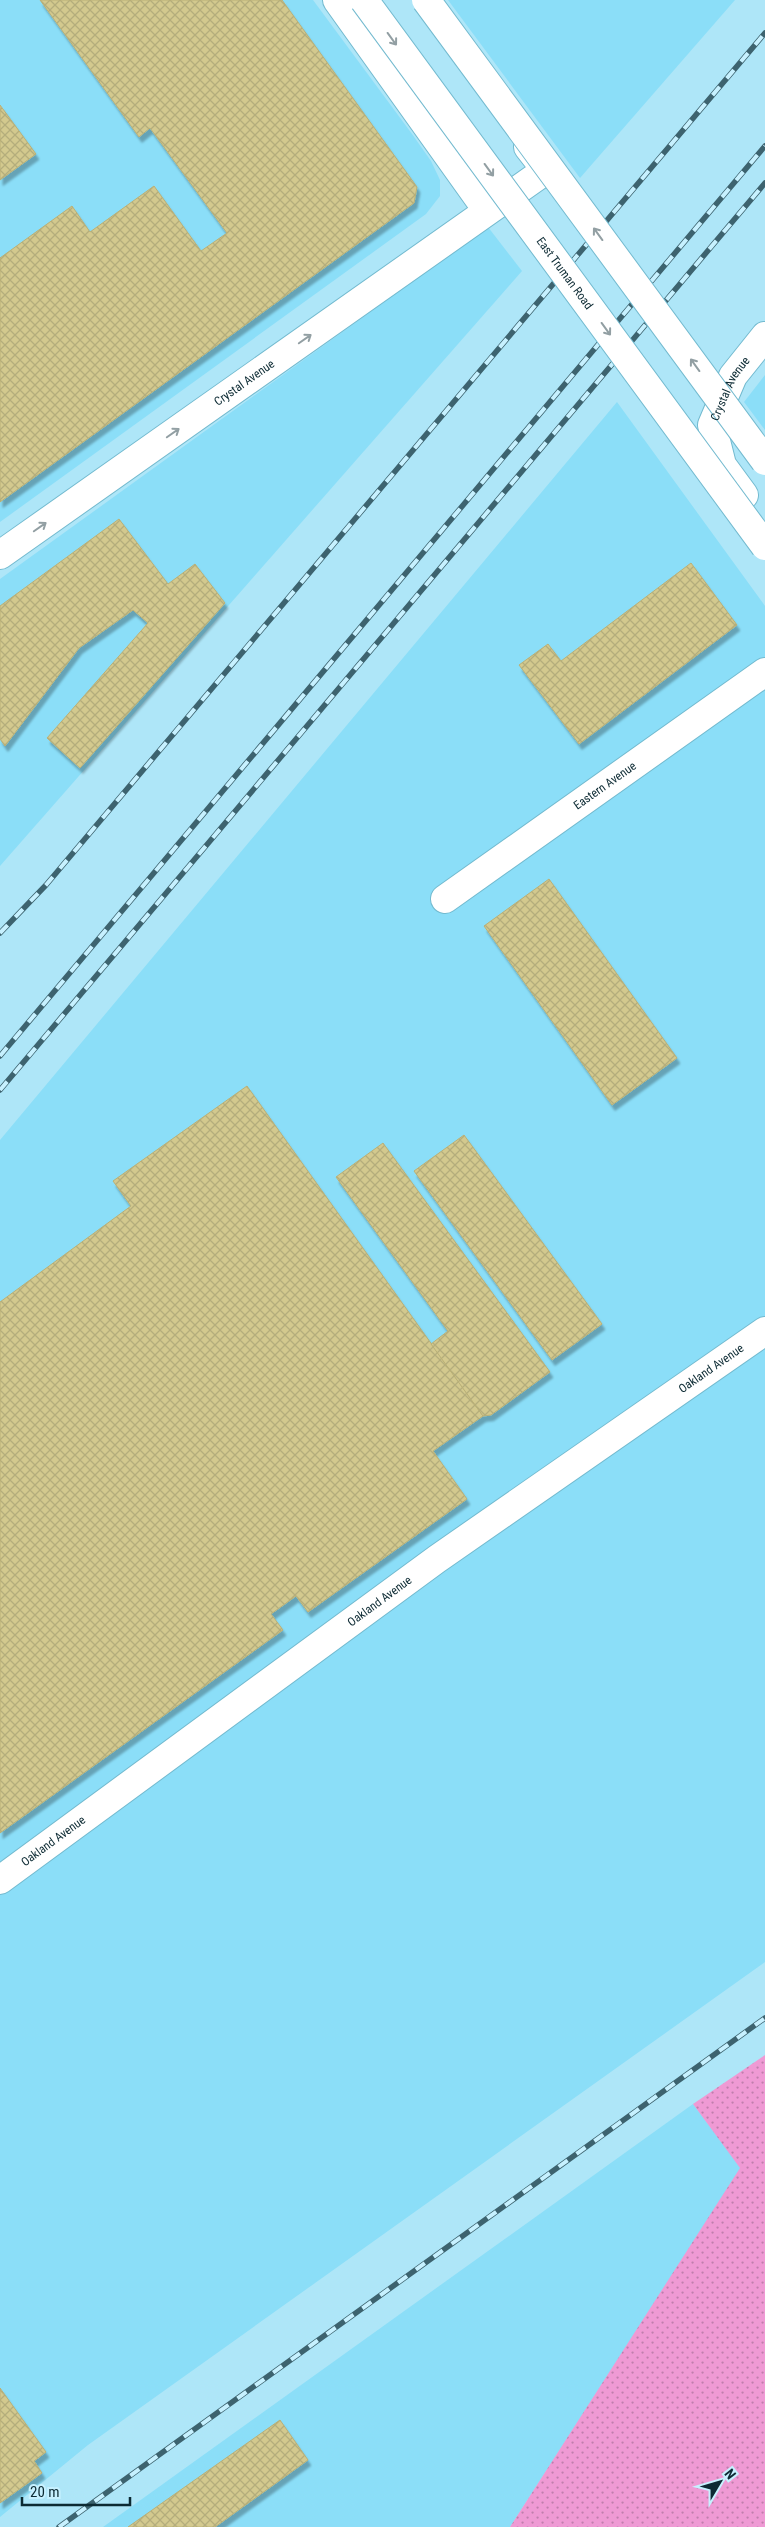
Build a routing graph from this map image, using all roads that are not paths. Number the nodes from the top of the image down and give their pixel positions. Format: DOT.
graph roads {
  1 [pos="337,0"];
  2 [pos="364,0"];
  3 [pos="417,0"];
  4 [pos="426,0"];
  5 [pos="487,210"];
  6 [pos="765,336"];
  7 [pos="765,461"];
  8 [pos="765,523"];
  9 [pos="765,546"];
  10 [pos="0,555"];
  11 [pos="765,672"];
  12 [pos="445,899"];
  13 [pos="765,1331"];
  14 [pos="0,1880"];
  1 -- 5 [label="street"];
  2 -- 9 [label="street, East Truman Road, one-way, bridge"];
  3 -- 5 [label="street, Crystal Avenue"];
  7 -- 4 [label="street, one-way, bridge"];
  10 -- 5 [label="street, Crystal Avenue, one-way"];
  6 -- 8 [label="street, Crystal Avenue"];
  11 -- 12 [label="street, Eastern Avenue"];
  13 -- 14 [label="street, Oakland Avenue"];
}
